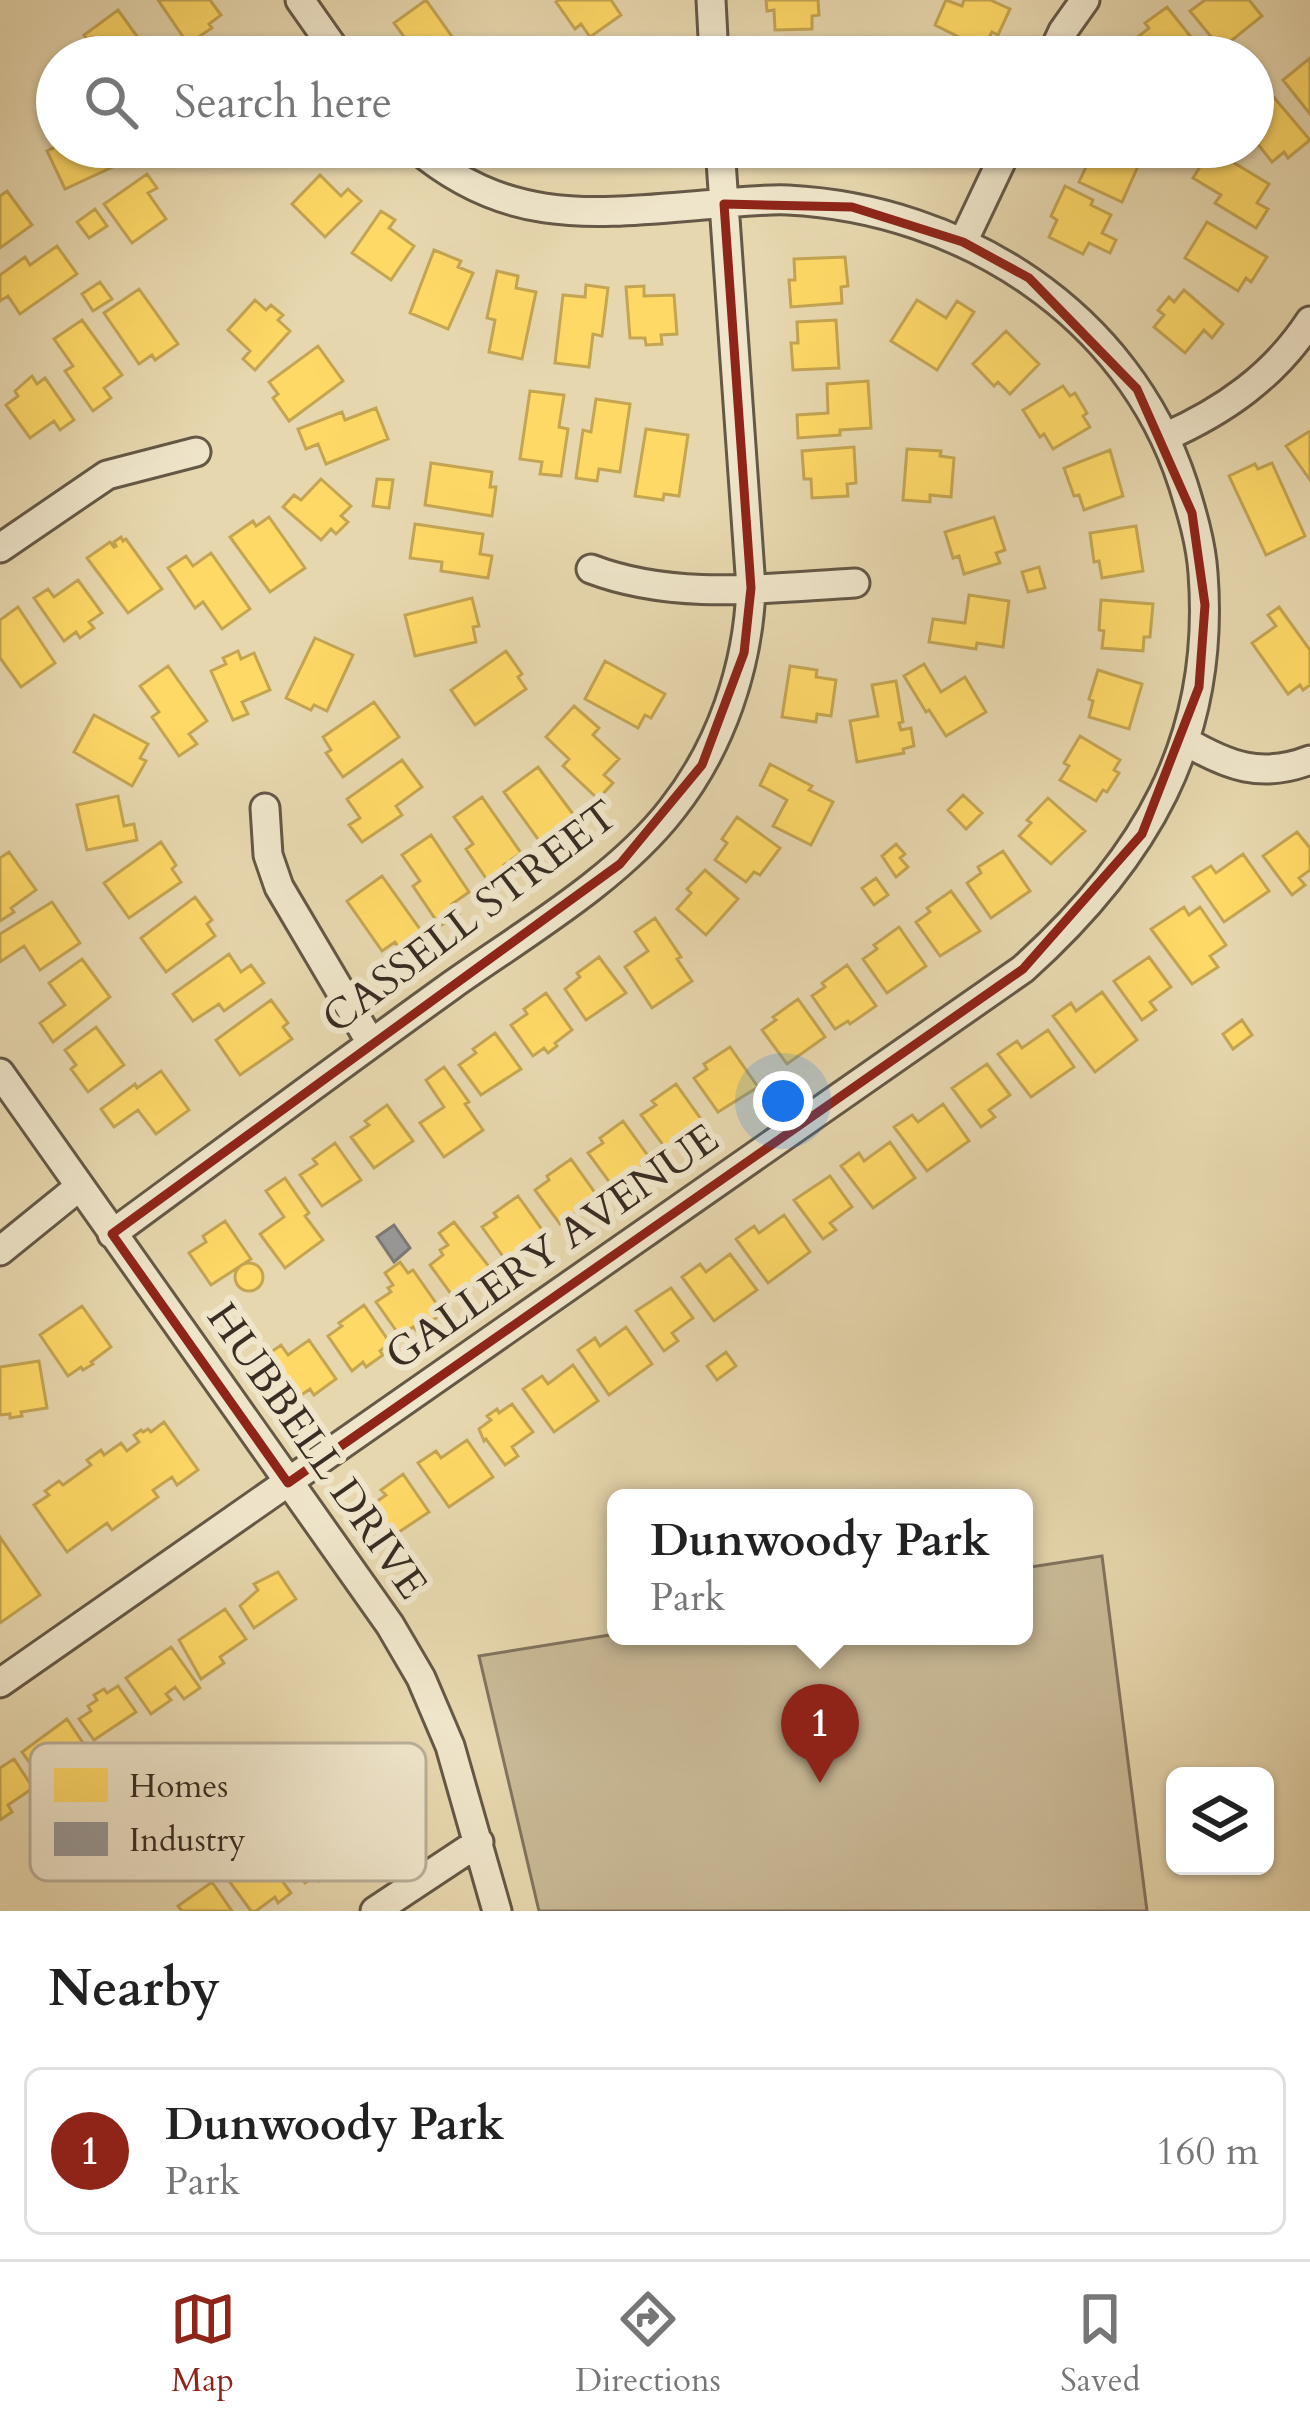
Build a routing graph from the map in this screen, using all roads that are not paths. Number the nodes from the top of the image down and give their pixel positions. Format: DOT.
graph roads {
  1 [pos="300,0"];
  2 [pos="711,0"];
  3 [pos="1085,0"];
  4 [pos="325,36"];
  5 [pos="713,36"];
  6 [pos="1062,36"];
  7 [pos="440,168"];
  8 [pos="721,168"];
  9 [pos="998,168"];
  10 [pos="724,204"];
  11 [pos="963,242"];
  12 [pos="1310,321"];
  13 [pos="1165,437"];
  14 [pos="196,452"];
  15 [pos="3,538"];
  16 [pos="591,569"];
  17 [pos="855,583"];
  18 [pos="752,588"];
  19 [pos="1185,741"];
  20 [pos="1310,760"];
  21 [pos="266,808"];
  22 [pos="371,1043"];
  23 [pos="0,1073"];
  24 [pos="80,1187"];
  25 [pos="112,1234"];
  26 [pos="0,1251"];
  27 [pos="289,1483"];
  28 [pos="0,1683"];
  29 [pos="478,1842"];
  30 [pos="426,1877"];
  31 [pos="420,1881"];
  32 [pos="375,1911"];
  33 [pos="497,1911"];
  1 -- 4 [label="street"];
  2 -- 5 [label="street"];
  3 -- 6 [label="street"];
  7 -- 10 [label="street, GALLERY AVENUE"];
  8 -- 10 [label="street, CASSELL STREET"];
  9 -- 11 [label="street"];
  10 -- 11 [label="street, GALLERY AVENUE"];
  10 -- 18 [label="street, CASSELL STREET"];
  11 -- 13 [label="street, GALLERY AVENUE"];
  12 -- 13 [label="street"];
  13 -- 19 [label="street, GALLERY AVENUE"];
  14 -- 15 [label="street"];
  16 -- 18 [label="street"];
  17 -- 18 [label="street"];
  18 -- 22 [label="street, CASSELL STREET"];
  19 -- 20 [label="street"];
  19 -- 27 [label="street, GALLERY AVENUE"];
  21 -- 22 [label="street"];
  22 -- 25 [label="street, CASSELL STREET"];
  23 -- 24 [label="street, HUBBELL DRIVE"];
  24 -- 25 [label="street, HUBBELL DRIVE"];
  24 -- 26 [label="street"];
  25 -- 27 [label="street, HUBBELL DRIVE"];
  27 -- 28 [label="street, GALLERY AVENUE"];
  27 -- 29 [label="street, HUBBELL DRIVE"];
  29 -- 30 [label="street"];
  29 -- 33 [label="street, HUBBELL DRIVE"];
  31 -- 32 [label="street"];
}
